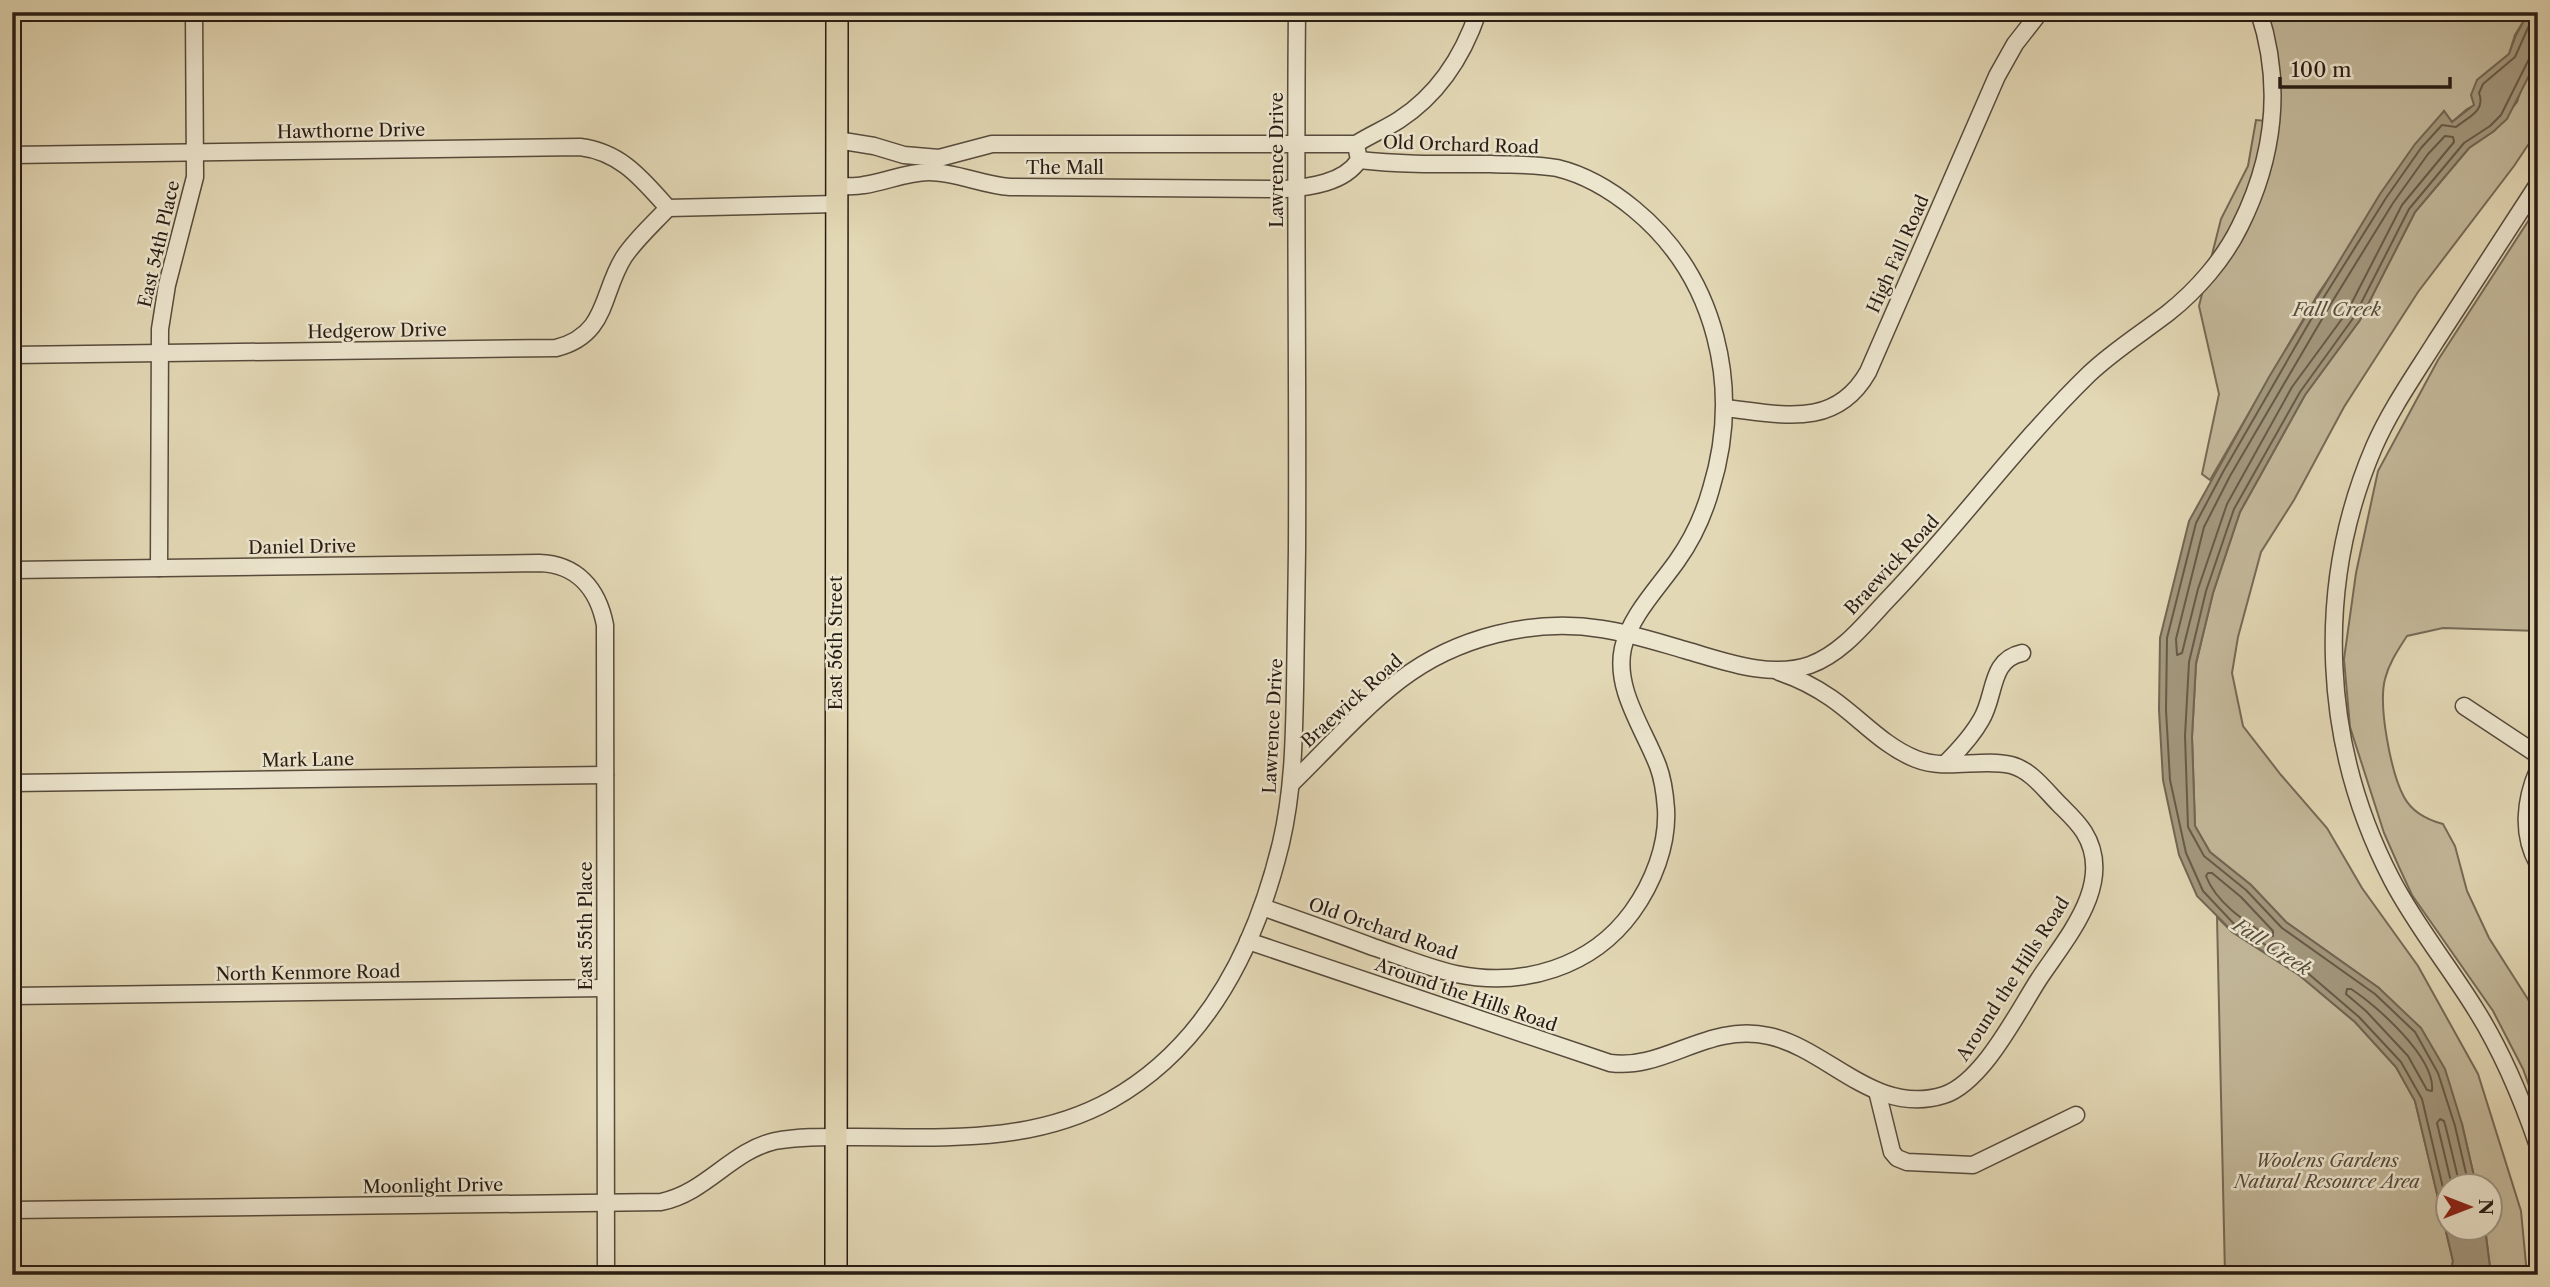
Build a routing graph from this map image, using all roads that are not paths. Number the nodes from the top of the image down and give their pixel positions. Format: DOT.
graph roads {
  1 [pos="194,12"];
  2 [pos="837,12"];
  3 [pos="1297,12"];
  4 [pos="1478,12"];
  5 [pos="2040,12"];
  6 [pos="2259,12"];
  7 [pos="837,140"];
  8 [pos="1296,144"];
  9 [pos="1358,152"];
  10 [pos="195,153"];
  11 [pos="12,155"];
  12 [pos="904,155"];
  13 [pos="934,165"];
  14 [pos="903,175"];
  15 [pos="2538,184"];
  16 [pos="1296,188"];
  17 [pos="836,195"];
  18 [pos="668,208"];
  19 [pos="159,353"];
  20 [pos="12,355"];
  21 [pos="1725,408"];
  22 [pos="159,568"];
  23 [pos="12,570"];
  24 [pos="587,583"];
  25 [pos="1628,633"];
  26 [pos="2022,653"];
  27 [pos="1777,671"];
  28 [pos="2464,706"];
  29 [pos="2538,755"];
  30 [pos="1945,763"];
  31 [pos="2538,769"];
  32 [pos="605,775"];
  33 [pos="12,783"];
  34 [pos="1292,783"];
  35 [pos="2538,864"];
  36 [pos="1262,907"];
  37 [pos="1248,941"];
  38 [pos="605,988"];
  39 [pos="12,996"];
  40 [pos="1877,1091"];
  41 [pos="2076,1115"];
  42 [pos="837,1137"];
  43 [pos="2538,1146"];
  44 [pos="606,1203"];
  45 [pos="12,1210"];
  46 [pos="606,1275"];
  47 [pos="836,1275"];
  1 -- 10 [label="street, East 54th Place"];
  2 -- 7 [label="main road, East 56th Street"];
  3 -- 8 [label="street, Lawrence Drive"];
  4 -- 9 [label="street"];
  5 -- 21 [label="street, High Fall Road"];
  6 -- 27 [label="street, Braewick Road"];
  7 -- 12 [label="street, The Mall"];
  7 -- 17 [label="main road, East 56th Street"];
  8 -- 9 [label="street, The Mall"];
  8 -- 13 [label="street, The Mall"];
  8 -- 16 [label="street, Lawrence Drive"];
  9 -- 16 [label="street, Old Orchard Road"];
  9 -- 21 [label="street, Old Orchard Road"];
  10 -- 11 [label="street, Hawthorne Drive"];
  10 -- 18 [label="street, Hawthorne Drive"];
  10 -- 19 [label="street, East 54th Place"];
  12 -- 13 [label="street, The Mall"];
  12 -- 14 [label="street"];
  13 -- 14 [label="street, The Mall"];
  13 -- 16 [label="street, The Mall"];
  14 -- 17 [label="street, The Mall"];
  15 -- 43 [label="street"];
  16 -- 34 [label="street, Lawrence Drive"];
  17 -- 18 [label="street, The Mall"];
  17 -- 42 [label="main road, East 56th Street"];
  18 -- 19 [label="street, Hedgerow Drive"];
  19 -- 20 [label="street, Hedgerow Drive"];
  19 -- 22 [label="street, East 54th Place"];
  21 -- 25 [label="street, Old Orchard Road"];
  22 -- 23 [label="street, Daniel Drive"];
  22 -- 24 [label="street, Daniel Drive"];
  24 -- 32 [label="street, East 55th Place"];
  25 -- 27 [label="street, Braewick Road"];
  25 -- 34 [label="street, Braewick Road"];
  25 -- 36 [label="street, Old Orchard Road"];
  26 -- 30 [label="street"];
  27 -- 30 [label="street, Around the Hills Road"];
  28 -- 29 [label="street"];
  30 -- 40 [label="street, Around the Hills Road"];
  31 -- 35 [label="street"];
  32 -- 33 [label="street, Mark Lane"];
  32 -- 38 [label="street, East 55th Place"];
  34 -- 36 [label="street, Lawrence Drive"];
  36 -- 37 [label="street, Lawrence Drive"];
  37 -- 40 [label="street, Around the Hills Road"];
  37 -- 42 [label="street, Lawrence Drive"];
  38 -- 39 [label="street, North Kenmore Road"];
  38 -- 44 [label="street, East 55th Place"];
  40 -- 41 [label="street"];
  42 -- 44 [label="street, Moonlight Drive"];
  42 -- 47 [label="main road, East 56th Street"];
  44 -- 45 [label="street, Moonlight Drive"];
  44 -- 46 [label="street, East 55th Place"];
}
